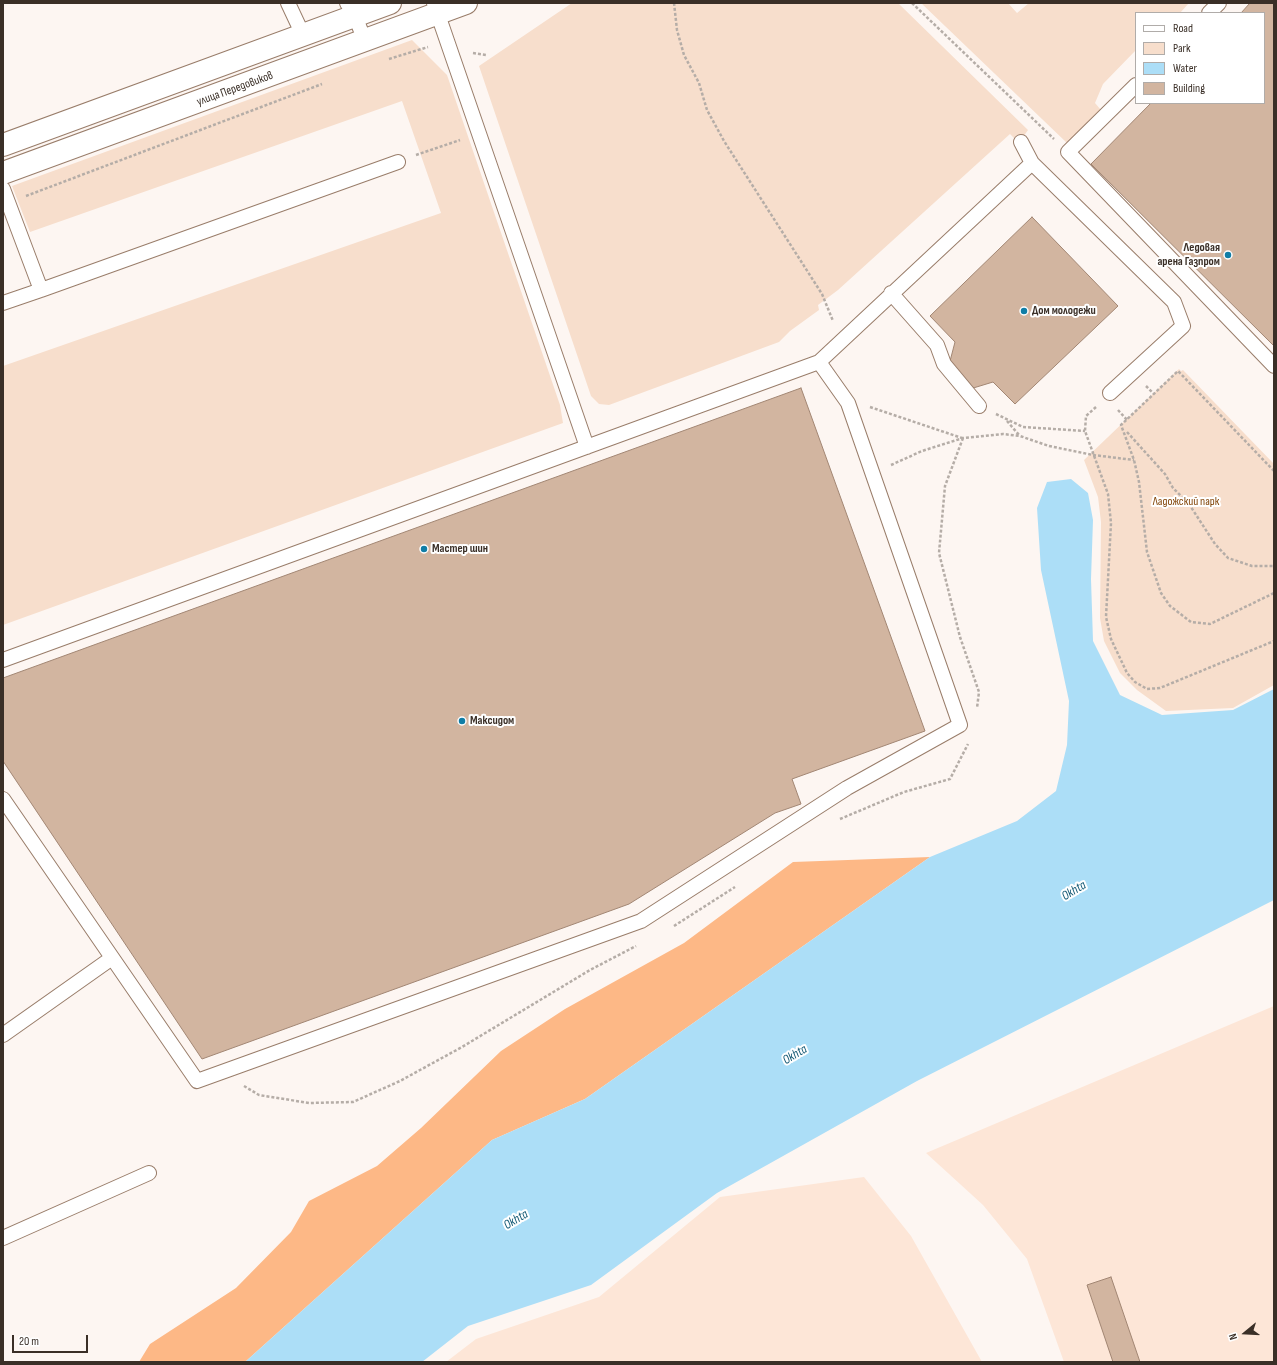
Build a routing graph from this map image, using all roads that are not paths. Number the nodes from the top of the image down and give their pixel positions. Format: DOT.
graph roads {
  1 [pos="288,3"];
  2 [pos="390,3"];
  3 [pos="466,3"];
  4 [pos="1219,3"];
  5 [pos="351,9"];
  6 [pos="436,9"];
  7 [pos="1210,12"];
  8 [pos="303,35"];
  9 [pos="365,41"];
  10 [pos="1135,86"];
  11 [pos="1021,142"];
  12 [pos="3,145"];
  13 [pos="398,162"];
  14 [pos="1032,163"];
  15 [pos="3,173"];
  16 [pos="3,189"];
  17 [pos="41,290"];
  18 [pos="891,293"];
  19 [pos="3,303"];
  20 [pos="819,362"];
  21 [pos="1274,366"];
  22 [pos="1110,393"];
  23 [pos="979,406"];
  24 [pos="587,447"];
  25 [pos="3,660"];
  26 [pos="3,799"];
  27 [pos="112,958"];
  28 [pos="3,1035"];
  29 [pos="149,1173"];
  30 [pos="3,1238"];
  1 -- 8 [label="lane"];
  2 -- 5 [label="main road"];
  3 -- 6 [label="main road, улица Передовиков"];
  4 -- 7 [label="lane"];
  5 -- 8 [label="main road"];
  5 -- 9 [label="lane"];
  6 -- 9 [label="main road, улица Передовиков"];
  6 -- 24 [label="lane"];
  8 -- 12 [label="main road"];
  9 -- 15 [label="main road, улица Передовиков"];
  10 -- 21 [label="lane"];
  11 -- 14 [label="lane"];
  13 -- 17 [label="lane"];
  14 -- 18 [label="lane"];
  14 -- 22 [label="lane"];
  16 -- 17 [label="lane"];
  17 -- 19 [label="lane"];
  18 -- 20 [label="lane"];
  18 -- 23 [label="lane"];
  20 -- 24 [label="lane"];
  20 -- 27 [label="lane"];
  24 -- 25 [label="lane"];
  26 -- 27 [label="lane"];
  27 -- 28 [label="lane"];
  29 -- 30 [label="lane"];
}
